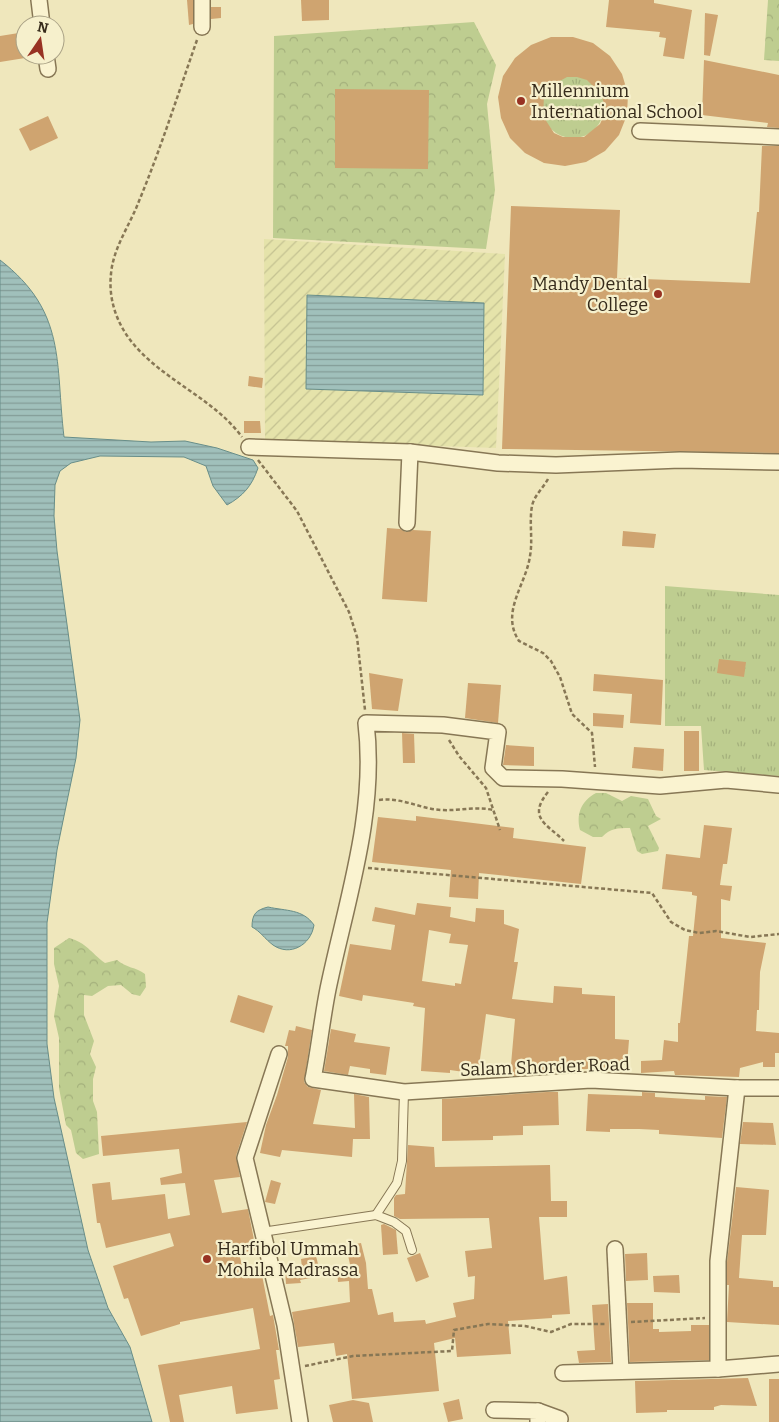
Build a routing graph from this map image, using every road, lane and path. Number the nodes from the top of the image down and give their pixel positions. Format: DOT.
graph roads {
  1 [pos="39,0"];
  2 [pos="202,0"];
  3 [pos="41,15"];
  4 [pos="202,27"];
  5 [pos="640,132"];
  6 [pos="779,137"];
  7 [pos="249,447"];
  8 [pos="410,452"];
  9 [pos="779,462"];
  10 [pos="556,465"];
  11 [pos="407,523"];
  12 [pos="366,723"];
  13 [pos="443,725"];
  14 [pos="569,780"];
  15 [pos="596,782"];
  16 [pos="779,785"];
  17 [pos="366,801"];
  18 [pos="493,810"];
  19 [pos="500,830"];
  20 [pos="564,841"];
  21 [pos="357,866"];
  22 [pos="779,934"];
  23 [pos="279,1054"];
  24 [pos="737,1088"];
  25 [pos="779,1088"];
  26 [pos="404,1092"];
  27 [pos="376,1215"];
  28 [pos="262,1232"];
  29 [pos="615,1249"];
  30 [pos="412,1250"];
  31 [pos="717,1317"];
  32 [pos="620,1323"];
  33 [pos="779,1364"];
  34 [pos="293,1367"];
  35 [pos="718,1369"];
  36 [pos="621,1371"];
  37 [pos="563,1372"];
  38 [pos="494,1410"];
  39 [pos="538,1416"];
  40 [pos="560,1419"];
  41 [pos="300,1422"];
  1 -- 3 [label="street"];
  2 -- 4 [label="street"];
  4 -- 7 [label="path"];
  5 -- 6 [label="street"];
  7 -- 8 [label="street"];
  7 -- 12 [label="path"];
  8 -- 10 [label="street"];
  8 -- 11 [label="street"];
  9 -- 10 [label="street"];
  10 -- 15 [label="path"];
  12 -- 13 [label="street"];
  12 -- 17 [label="street"];
  13 -- 14 [label="street"];
  13 -- 18 [label="path"];
  14 -- 15 [label="street"];
  14 -- 20 [label="path"];
  15 -- 16 [label="street"];
  17 -- 18 [label="path"];
  17 -- 21 [label="street"];
  18 -- 19 [label="path"];
  21 -- 22 [label="path"];
  21 -- 26 [label="street, Salam Shorder Road"];
  23 -- 28 [label="street"];
  24 -- 25 [label="street, Salam Shorder Road"];
  24 -- 26 [label="street, Salam Shorder Road"];
  24 -- 31 [label="street"];
  26 -- 27 [label="lane"];
  27 -- 28 [label="lane"];
  27 -- 30 [label="lane"];
  28 -- 34 [label="street"];
  29 -- 32 [label="street"];
  31 -- 32 [label="path"];
  31 -- 35 [label="street"];
  32 -- 34 [label="path"];
  32 -- 36 [label="street"];
  33 -- 35 [label="street"];
  34 -- 41 [label="street"];
  35 -- 36 [label="street"];
  36 -- 37 [label="street"];
  38 -- 39 [label="street"];
  39 -- 40 [label="street"];
}
